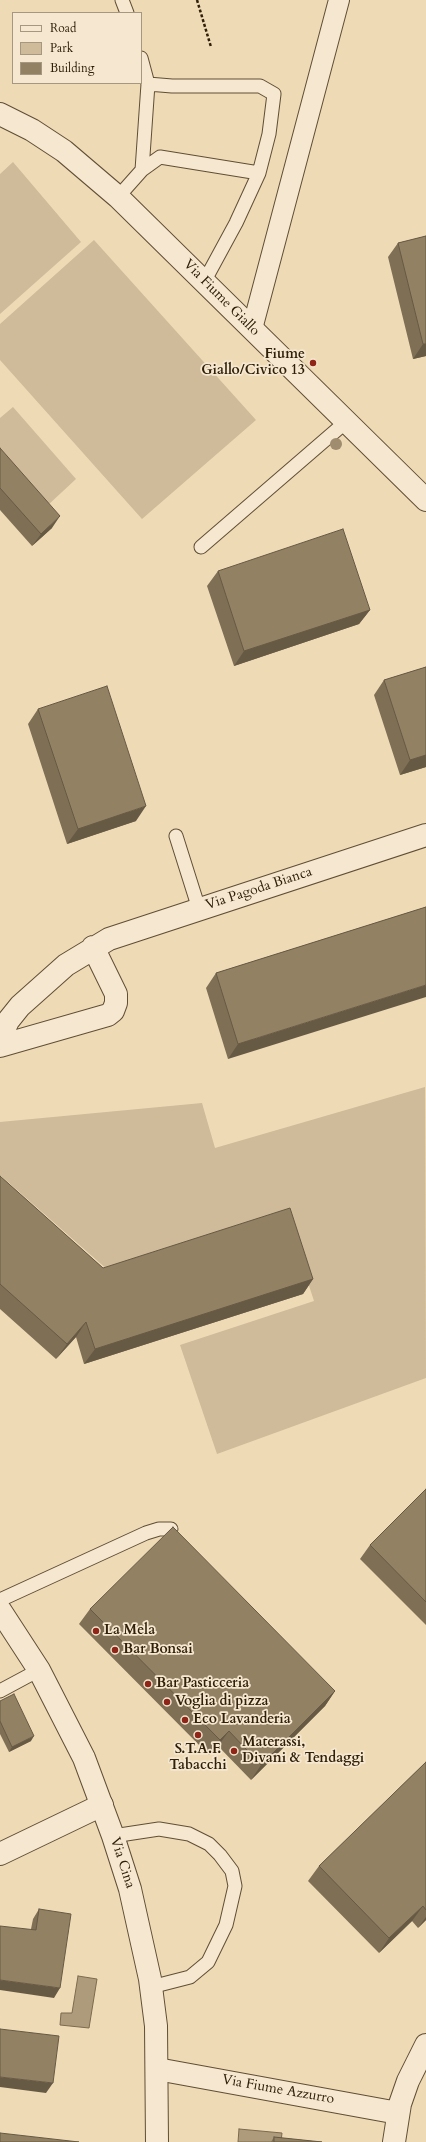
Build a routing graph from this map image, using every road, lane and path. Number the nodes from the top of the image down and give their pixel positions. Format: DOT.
graph roads {
  1 [pos="122,0"];
  2 [pos="197,0"];
  3 [pos="339,0"];
  4 [pos="127,12"];
  5 [pos="211,46"];
  6 [pos="142,62"];
  7 [pos="148,84"];
  8 [pos="0,114"];
  9 [pos="142,170"];
  10 [pos="259,173"];
  11 [pos="118,197"];
  12 [pos="204,282"];
  13 [pos="252,329"];
  14 [pos="347,421"];
  15 [pos="426,500"];
  16 [pos="200,547"];
  17 [pos="426,835"];
  18 [pos="176,836"];
  19 [pos="199,908"];
  20 [pos="93,947"];
  21 [pos="0,1038"];
  22 [pos="0,1046"];
  23 [pos="171,1529"];
  24 [pos="0,1600"];
  25 [pos="0,1610"];
  26 [pos="39,1670"];
  27 [pos="0,1691"];
  28 [pos="102,1805"];
  29 [pos="113,1836"];
  30 [pos="0,1854"];
  31 [pos="151,1987"];
  32 [pos="426,2045"];
  33 [pos="157,2069"];
  34 [pos="398,2113"];
  35 [pos="157,2142"];
  36 [pos="394,2142"];
  1 -- 4 [label="lane"];
  2 -- 5 [label="path"];
  3 -- 13 [label="street"];
  6 -- 7 [label="lane"];
  7 -- 9 [label="lane"];
  7 -- 10 [label="lane"];
  8 -- 11 [label="street, Via Fiume Giallo"];
  9 -- 10 [label="lane"];
  9 -- 11 [label="lane"];
  10 -- 12 [label="lane"];
  11 -- 12 [label="street, Via Fiume Giallo"];
  12 -- 13 [label="street, Via Fiume Giallo"];
  13 -- 14 [label="street, Via Fiume Giallo"];
  14 -- 15 [label="street, Via Fiume Giallo"];
  14 -- 16 [label="lane"];
  17 -- 19 [label="street, Via Pagoda Bianca"];
  18 -- 19 [label="lane"];
  19 -- 20 [label="street, Via Pagoda Bianca"];
  20 -- 21 [label="street, Via Pagoda Bianca"];
  20 -- 22 [label="street"];
  23 -- 24 [label="lane"];
  25 -- 26 [label="street, Via Cina"];
  26 -- 27 [label="lane"];
  26 -- 28 [label="street, Via Cina"];
  28 -- 29 [label="street, Via Cina"];
  28 -- 30 [label="street"];
  29 -- 31 [label="street, Via Cina"];
  29 -- 31 [label="lane"];
  31 -- 33 [label="street, Via Cina"];
  32 -- 34 [label="street"];
  33 -- 34 [label="street, Via Fiume Azzurro"];
  33 -- 35 [label="street, Via Cina"];
  34 -- 36 [label="street"];
}
